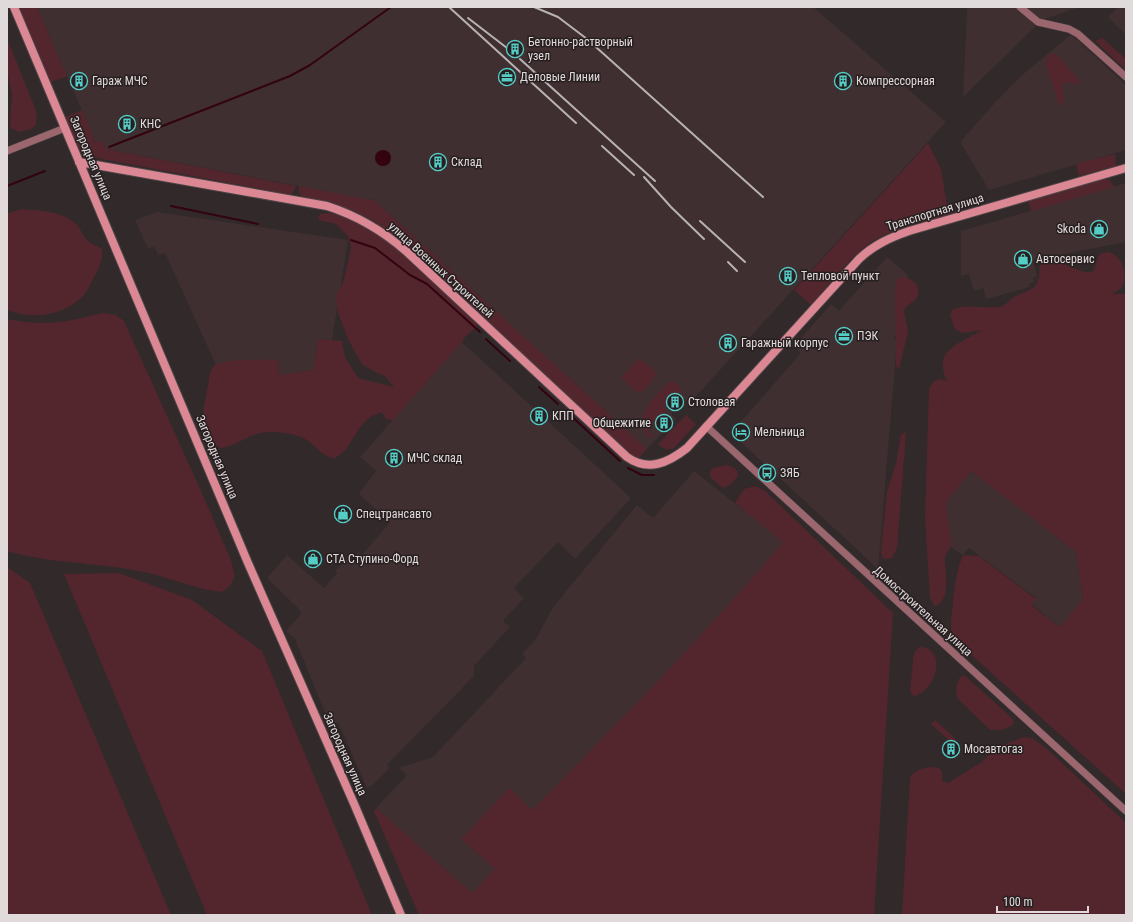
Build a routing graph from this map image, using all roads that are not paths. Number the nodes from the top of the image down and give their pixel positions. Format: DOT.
graph roads {
  1 [pos="14,7"];
  2 [pos="1020,7"];
  3 [pos="1126,76"];
  4 [pos="65,128"];
  5 [pos="7,151"];
  6 [pos="79,162"];
  7 [pos="1126,168"];
  8 [pos="706,426"];
  9 [pos="1126,811"];
  10 [pos="401,915"];
  1 -- 4 [label="street, Загородная улица"];
  2 -- 3 [label="street"];
  4 -- 5 [label="street"];
  4 -- 6 [label="street, Загородная улица"];
  6 -- 8 [label="street, улица Военных Строителей"];
  6 -- 10 [label="street, Загородная улица"];
  7 -- 8 [label="street, Транспортная улица"];
  8 -- 9 [label="street, Домостроительная улица"];
}
